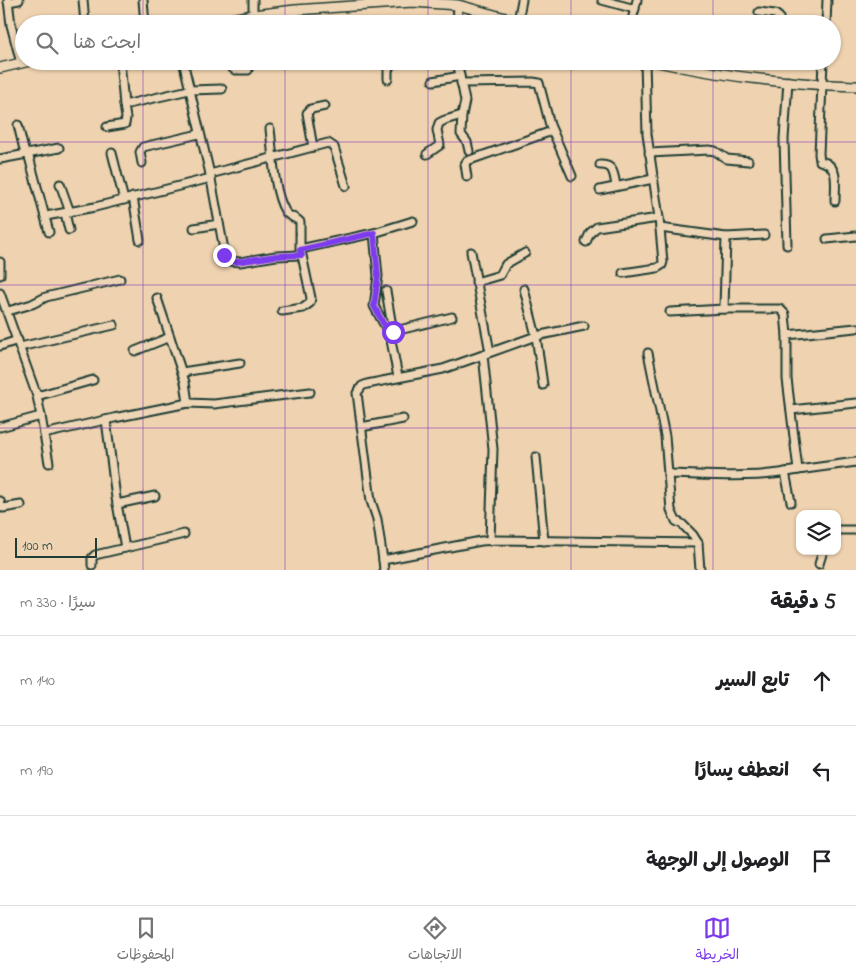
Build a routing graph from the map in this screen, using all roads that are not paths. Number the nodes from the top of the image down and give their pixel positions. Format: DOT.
graph roads {
  1 [pos="19,0"];
  2 [pos="83,0"];
  3 [pos="144,0"];
  4 [pos="253,0"];
  5 [pos="522,0"];
  6 [pos="602,0"];
  7 [pos="637,0"];
  8 [pos="827,0"];
  9 [pos="8,1"];
  10 [pos="458,5"];
  11 [pos="635,9"];
  12 [pos="296,10"];
  13 [pos="759,12"];
  14 [pos="84,15"];
  15 [pos="145,15"];
  16 [pos="253,15"];
  17 [pos="296,15"];
  18 [pos="457,15"];
  19 [pos="496,15"];
  20 [pos="523,15"];
  21 [pos="633,15"];
  22 [pos="777,15"];
  23 [pos="826,15"];
  24 [pos="15,35"];
  25 [pos="15,65"];
  26 [pos="0,68"];
  27 [pos="121,70"];
  28 [pos="185,70"];
  29 [pos="235,70"];
  30 [pos="248,70"];
  31 [pos="388,70"];
  32 [pos="459,70"];
  33 [pos="645,70"];
  34 [pos="695,70"];
  35 [pos="822,70"];
  36 [pos="388,79"];
  37 [pos="461,79"];
  38 [pos="433,81"];
  39 [pos="788,82"];
  40 [pos="821,85"];
  41 [pos="856,86"];
  42 [pos="189,90"];
  43 [pos="222,90"];
  44 [pos="124,105"];
  45 [pos="326,106"];
  46 [pos="462,115"];
  47 [pos="18,125"];
  48 [pos="107,127"];
  49 [pos="270,129"];
  50 [pos="552,131"];
  51 [pos="199,134"];
  52 [pos="313,147"];
  53 [pos="60,148"];
  54 [pos="469,152"];
  55 [pos="112,153"];
  56 [pos="649,153"];
  57 [pos="26,154"];
  58 [pos="427,154"];
  59 [pos="273,158"];
  60 [pos="0,159"];
  61 [pos="748,161"];
  62 [pos="142,163"];
  63 [pos="600,165"];
  64 [pos="210,176"];
  65 [pos="572,176"];
  66 [pos="467,177"];
  67 [pos="653,179"];
  68 [pos="60,184"];
  69 [pos="346,186"];
  70 [pos="616,186"];
  71 [pos="600,190"];
  72 [pos="133,197"];
  73 [pos="124,200"];
  74 [pos="835,201"];
  75 [pos="67,212"];
  76 [pos="46,216"];
  77 [pos="659,218"];
  78 [pos="413,221"];
  79 [pos="219,224"];
  80 [pos="194,228"];
  81 [pos="660,228"];
  82 [pos="68,230"];
  83 [pos="49,232"];
  84 [pos="374,233"];
  85 [pos="764,235"];
  86 [pos="856,236"];
  87 [pos="726,237"];
  88 [pos="827,239"];
  89 [pos="140,240"];
  90 [pos="586,242"];
  91 [pos="786,245"];
  92 [pos="301,252"];
  93 [pos="471,252"];
  94 [pos="525,253"];
  95 [pos="0,262"];
  96 [pos="623,273"];
  97 [pos="0,275"];
  98 [pos="120,278"];
  99 [pos="476,282"];
  100 [pos="524,289"];
  101 [pos="386,291"];
  102 [pos="0,293"];
  103 [pos="157,298"];
  104 [pos="2,303"];
  105 [pos="724,310"];
  106 [pos="8,311"];
  107 [pos="282,311"];
  108 [pos="670,312"];
  109 [pos="452,317"];
  110 [pos="114,324"];
  111 [pos="584,326"];
  112 [pos="856,328"];
  113 [pos="391,334"];
  114 [pos="787,334"];
  115 [pos="536,336"];
  116 [pos="170,337"];
  117 [pos="19,343"];
  118 [pos="0,346"];
  119 [pos="135,351"];
  120 [pos="486,354"];
  121 [pos="648,354"];
  122 [pos="240,363"];
  123 [pos="182,372"];
  124 [pos="398,377"];
  125 [pos="93,380"];
  126 [pos="542,385"];
  127 [pos="310,392"];
  128 [pos="37,396"];
  129 [pos="856,402"];
  130 [pos="188,403"];
  131 [pos="791,410"];
  132 [pos="41,416"];
  133 [pos="403,419"];
  134 [pos="106,420"];
  135 [pos="0,427"];
  136 [pos="361,427"];
  137 [pos="44,434"];
  138 [pos="536,457"];
  139 [pos="856,462"];
  140 [pos="49,463"];
  141 [pos="798,470"];
  142 [pos="785,472"];
  143 [pos="668,474"];
  144 [pos="155,496"];
  145 [pos="0,501"];
  146 [pos="790,502"];
  147 [pos="117,504"];
  148 [pos="21,505"];
  149 [pos="841,530"];
  150 [pos="856,530"];
  151 [pos="184,534"];
  152 [pos="490,541"];
  153 [pos="544,541"];
  154 [pos="698,543"];
  155 [pos="126,548"];
  156 [pos="822,555"];
  157 [pos="382,560"];
  158 [pos="819,564"];
  159 [pos="92,565"];
  160 [pos="384,570"];
  161 [pos="700,570"];
  1 -- 9 [label="street"];
  2 -- 14 [label="street"];
  3 -- 15 [label="street"];
  4 -- 16 [label="street"];
  5 -- 20 [label="street"];
  6 -- 11 [label="street"];
  7 -- 11 [label="street"];
  8 -- 23 [label="street"];
  9 -- 24 [label="street"];
  10 -- 12 [label="main road"];
  10 -- 18 [label="street"];
  10 -- 19 [label="main road"];
  11 -- 21 [label="street"];
  12 -- 16 [label="main road"];
  12 -- 17 [label="street"];
  13 -- 22 [label="street"];
  25 -- 26 [label="main road"];
  27 -- 44 [label="street"];
  28 -- 42 [label="street"];
  29 -- 30 [label="street"];
  31 -- 36 [label="street"];
  32 -- 37 [label="street"];
  33 -- 56 [label="street"];
  34 -- 39 [label="main road"];
  35 -- 40 [label="street"];
  37 -- 38 [label="street"];
  37 -- 46 [label="street"];
  37 -- 50 [label="street"];
  39 -- 40 [label="main road"];
  39 -- 91 [label="street"];
  40 -- 41 [label="main road"];
  40 -- 74 [label="street"];
  42 -- 43 [label="street"];
  42 -- 44 [label="street"];
  42 -- 51 [label="street"];
  44 -- 48 [label="street"];
  45 -- 52 [label="street"];
  46 -- 54 [label="street"];
  46 -- 58 [label="street"];
  47 -- 57 [label="street"];
  49 -- 59 [label="street"];
  50 -- 65 [label="street"];
  50 -- 66 [label="street"];
  51 -- 62 [label="street"];
  51 -- 64 [label="street"];
  52 -- 59 [label="street"];
  52 -- 69 [label="street"];
  53 -- 57 [label="street"];
  55 -- 73 [label="street"];
  56 -- 61 [label="street"];
  56 -- 67 [label="street"];
  57 -- 60 [label="street"];
  57 -- 76 [label="street"];
  59 -- 64 [label="street"];
  59 -- 92 [label="street"];
  63 -- 70 [label="street"];
  64 -- 72 [label="street"];
  64 -- 79 [label="street"];
  67 -- 70 [label="street"];
  67 -- 77 [label="street"];
  68 -- 75 [label="street"];
  70 -- 71 [label="street"];
  72 -- 73 [label="street"];
  72 -- 89 [label="street"];
  73 -- 75 [label="street"];
  75 -- 76 [label="street"];
  75 -- 82 [label="street"];
  76 -- 83 [label="street"];
  77 -- 81 [label="street"];
  77 -- 90 [label="street"];
  78 -- 84 [label="street"];
  79 -- 80 [label="street"];
  79 -- 92 [label="street"];
  81 -- 87 [label="street"];
  81 -- 96 [label="street"];
  84 -- 92 [label="street"];
  84 -- 113 [label="street"];
  85 -- 87 [label="street"];
  86 -- 88 [label="street"];
  87 -- 105 [label="street"];
  92 -- 107 [label="street"];
  93 -- 99 [label="street"];
  94 -- 99 [label="street"];
  95 -- 97 [label="street"];
  98 -- 106 [label="street"];
  99 -- 120 [label="street"];
  100 -- 115 [label="street"];
  101 -- 113 [label="street"];
  102 -- 104 [label="street"];
  103 -- 116 [label="street"];
  104 -- 106 [label="street"];
  105 -- 108 [label="street"];
  105 -- 114 [label="street"];
  106 -- 117 [label="street"];
  109 -- 113 [label="street"];
  110 -- 117 [label="street"];
  111 -- 115 [label="street"];
  112 -- 114 [label="street"];
  113 -- 124 [label="street"];
  114 -- 131 [label="street"];
  115 -- 120 [label="street"];
  115 -- 126 [label="street"];
  116 -- 119 [label="street"];
  116 -- 123 [label="street"];
  117 -- 118 [label="street"];
  117 -- 128 [label="street"];
  120 -- 124 [label="street"];
  120 -- 152 [label="street"];
  121 -- 143 [label="street"];
  122 -- 123 [label="street"];
  123 -- 130 [label="street"];
  124 -- 136 [label="street"];
  125 -- 128 [label="street"];
  127 -- 130 [label="street"];
  128 -- 132 [label="street"];
  129 -- 131 [label="street"];
  130 -- 134 [label="street"];
  131 -- 141 [label="street"];
  132 -- 135 [label="street"];
  132 -- 137 [label="street"];
  133 -- 136 [label="street"];
  134 -- 137 [label="street"];
  134 -- 147 [label="street"];
  136 -- 157 [label="street"];
  137 -- 140 [label="street"];
  138 -- 153 [label="street"];
  139 -- 141 [label="street"];
  141 -- 142 [label="street"];
  142 -- 143 [label="street"];
  142 -- 146 [label="street"];
  143 -- 154 [label="street"];
  144 -- 147 [label="street"];
  145 -- 148 [label="street"];
  147 -- 155 [label="street"];
  149 -- 150 [label="street"];
  151 -- 155 [label="street"];
  152 -- 153 [label="street"];
  152 -- 157 [label="street"];
  153 -- 154 [label="street"];
  154 -- 161 [label="street"];
  155 -- 159 [label="street"];
  156 -- 158 [label="street"];
  157 -- 160 [label="street"];
}
